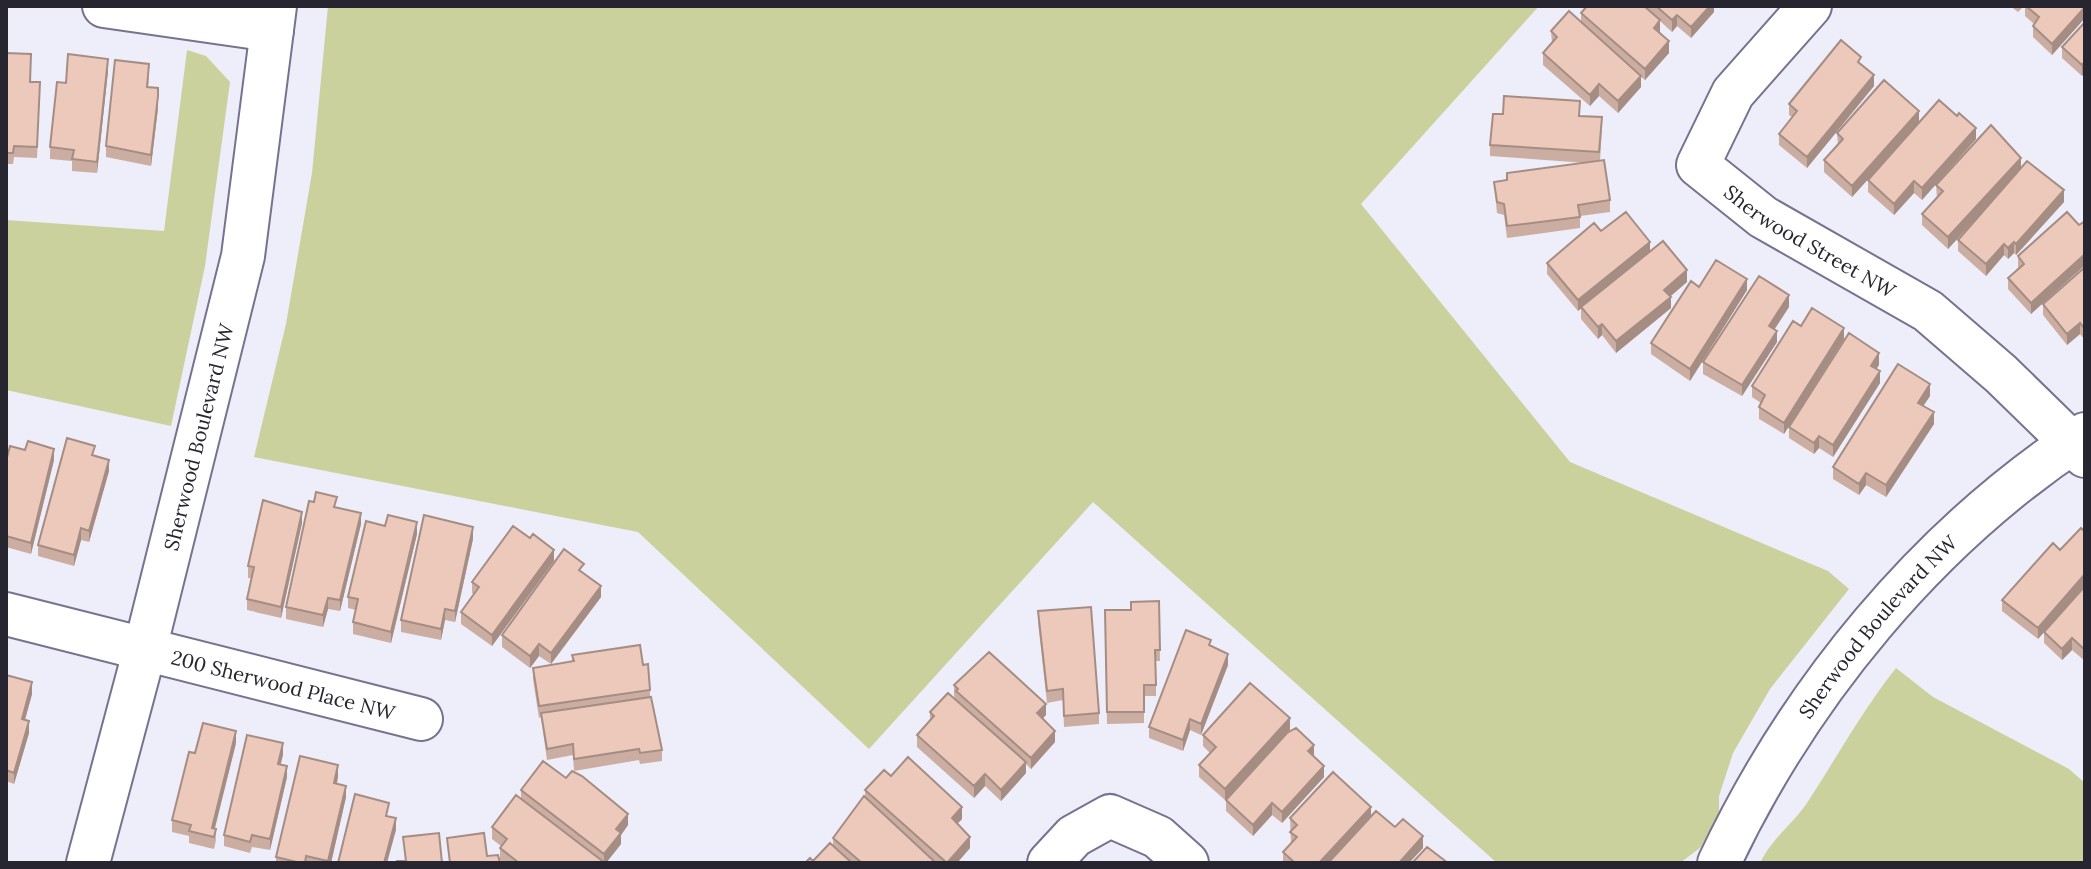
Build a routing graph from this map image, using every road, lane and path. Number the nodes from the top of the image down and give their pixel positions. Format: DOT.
graph roads {
  1 [pos="104,6"];
  2 [pos="1810,6"];
  3 [pos="273,18"];
  4 [pos="2080,444"];
  5 [pos="6,614"];
  6 [pos="145,649"];
  7 [pos="421,719"];
  8 [pos="88,863"];
  9 [pos="1049,863"];
  10 [pos="1187,863"];
  11 [pos="1719,863"];
  1 -- 3 [label="street"];
  2 -- 4 [label="street, Sherwood Street NW"];
  3 -- 6 [label="street, Sherwood Boulevard NW"];
  4 -- 11 [label="street, Sherwood Boulevard NW"];
  5 -- 6 [label="street, 200 Sherwood Place NW"];
  6 -- 7 [label="street, 200 Sherwood Place NW"];
  6 -- 8 [label="street, Sherwood Boulevard NW"];
  9 -- 10 [label="street"];
}
